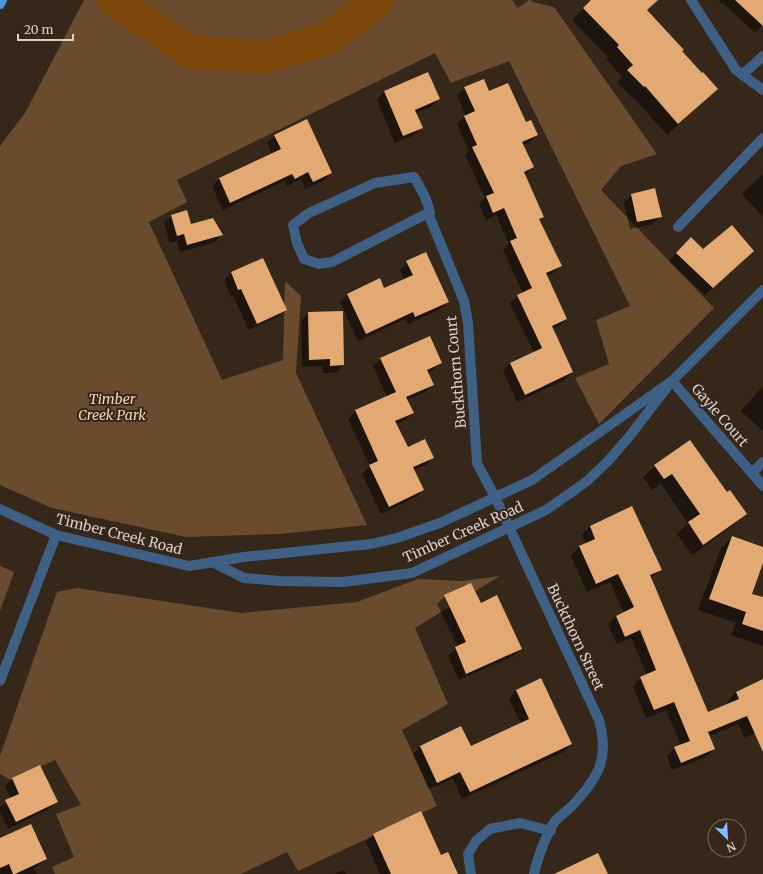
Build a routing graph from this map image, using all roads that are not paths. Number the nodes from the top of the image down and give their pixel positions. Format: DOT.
graph roads {
  1 [pos="2,0"];
  2 [pos="691,0"];
  3 [pos="0,4"];
  4 [pos="763,56"];
  5 [pos="742,75"];
  6 [pos="763,90"];
  7 [pos="763,138"];
  8 [pos="430,212"];
  9 [pos="678,227"];
  10 [pos="763,290"];
  11 [pos="672,381"];
  12 [pos="763,462"];
  13 [pos="752,473"];
  14 [pos="763,486"];
  15 [pos="495,497"];
  16 [pos="0,509"];
  17 [pos="509,528"];
  18 [pos="56,535"];
  19 [pos="212,562"];
  20 [pos="0,681"];
  21 [pos="551,831"];
  22 [pos="471,874"];
  23 [pos="534,874"];
  1 -- 3 [label="main road"];
  2 -- 5 [label="street"];
  4 -- 5 [label="street"];
  5 -- 6 [label="street"];
  7 -- 9 [label="street"];
  8 -- 8 [label="street, Buckthorn Court"];
  8 -- 15 [label="street, Buckthorn Court"];
  10 -- 11 [label="street, Timber Creek Road"];
  11 -- 13 [label="street, Gayle Court"];
  11 -- 15 [label="street, Timber Creek Road"];
  11 -- 17 [label="street, Timber Creek Road"];
  12 -- 13 [label="street"];
  13 -- 14 [label="street, Gayle Court"];
  15 -- 17 [label="street, Buckthorn Court"];
  15 -- 19 [label="street, Timber Creek Road"];
  16 -- 18 [label="street, Timber Creek Road"];
  17 -- 19 [label="street, Timber Creek Road"];
  17 -- 21 [label="street, Buckthorn Street"];
  18 -- 19 [label="street, Timber Creek Road"];
  18 -- 20 [label="street"];
  21 -- 22 [label="street"];
  21 -- 23 [label="street"];
}
